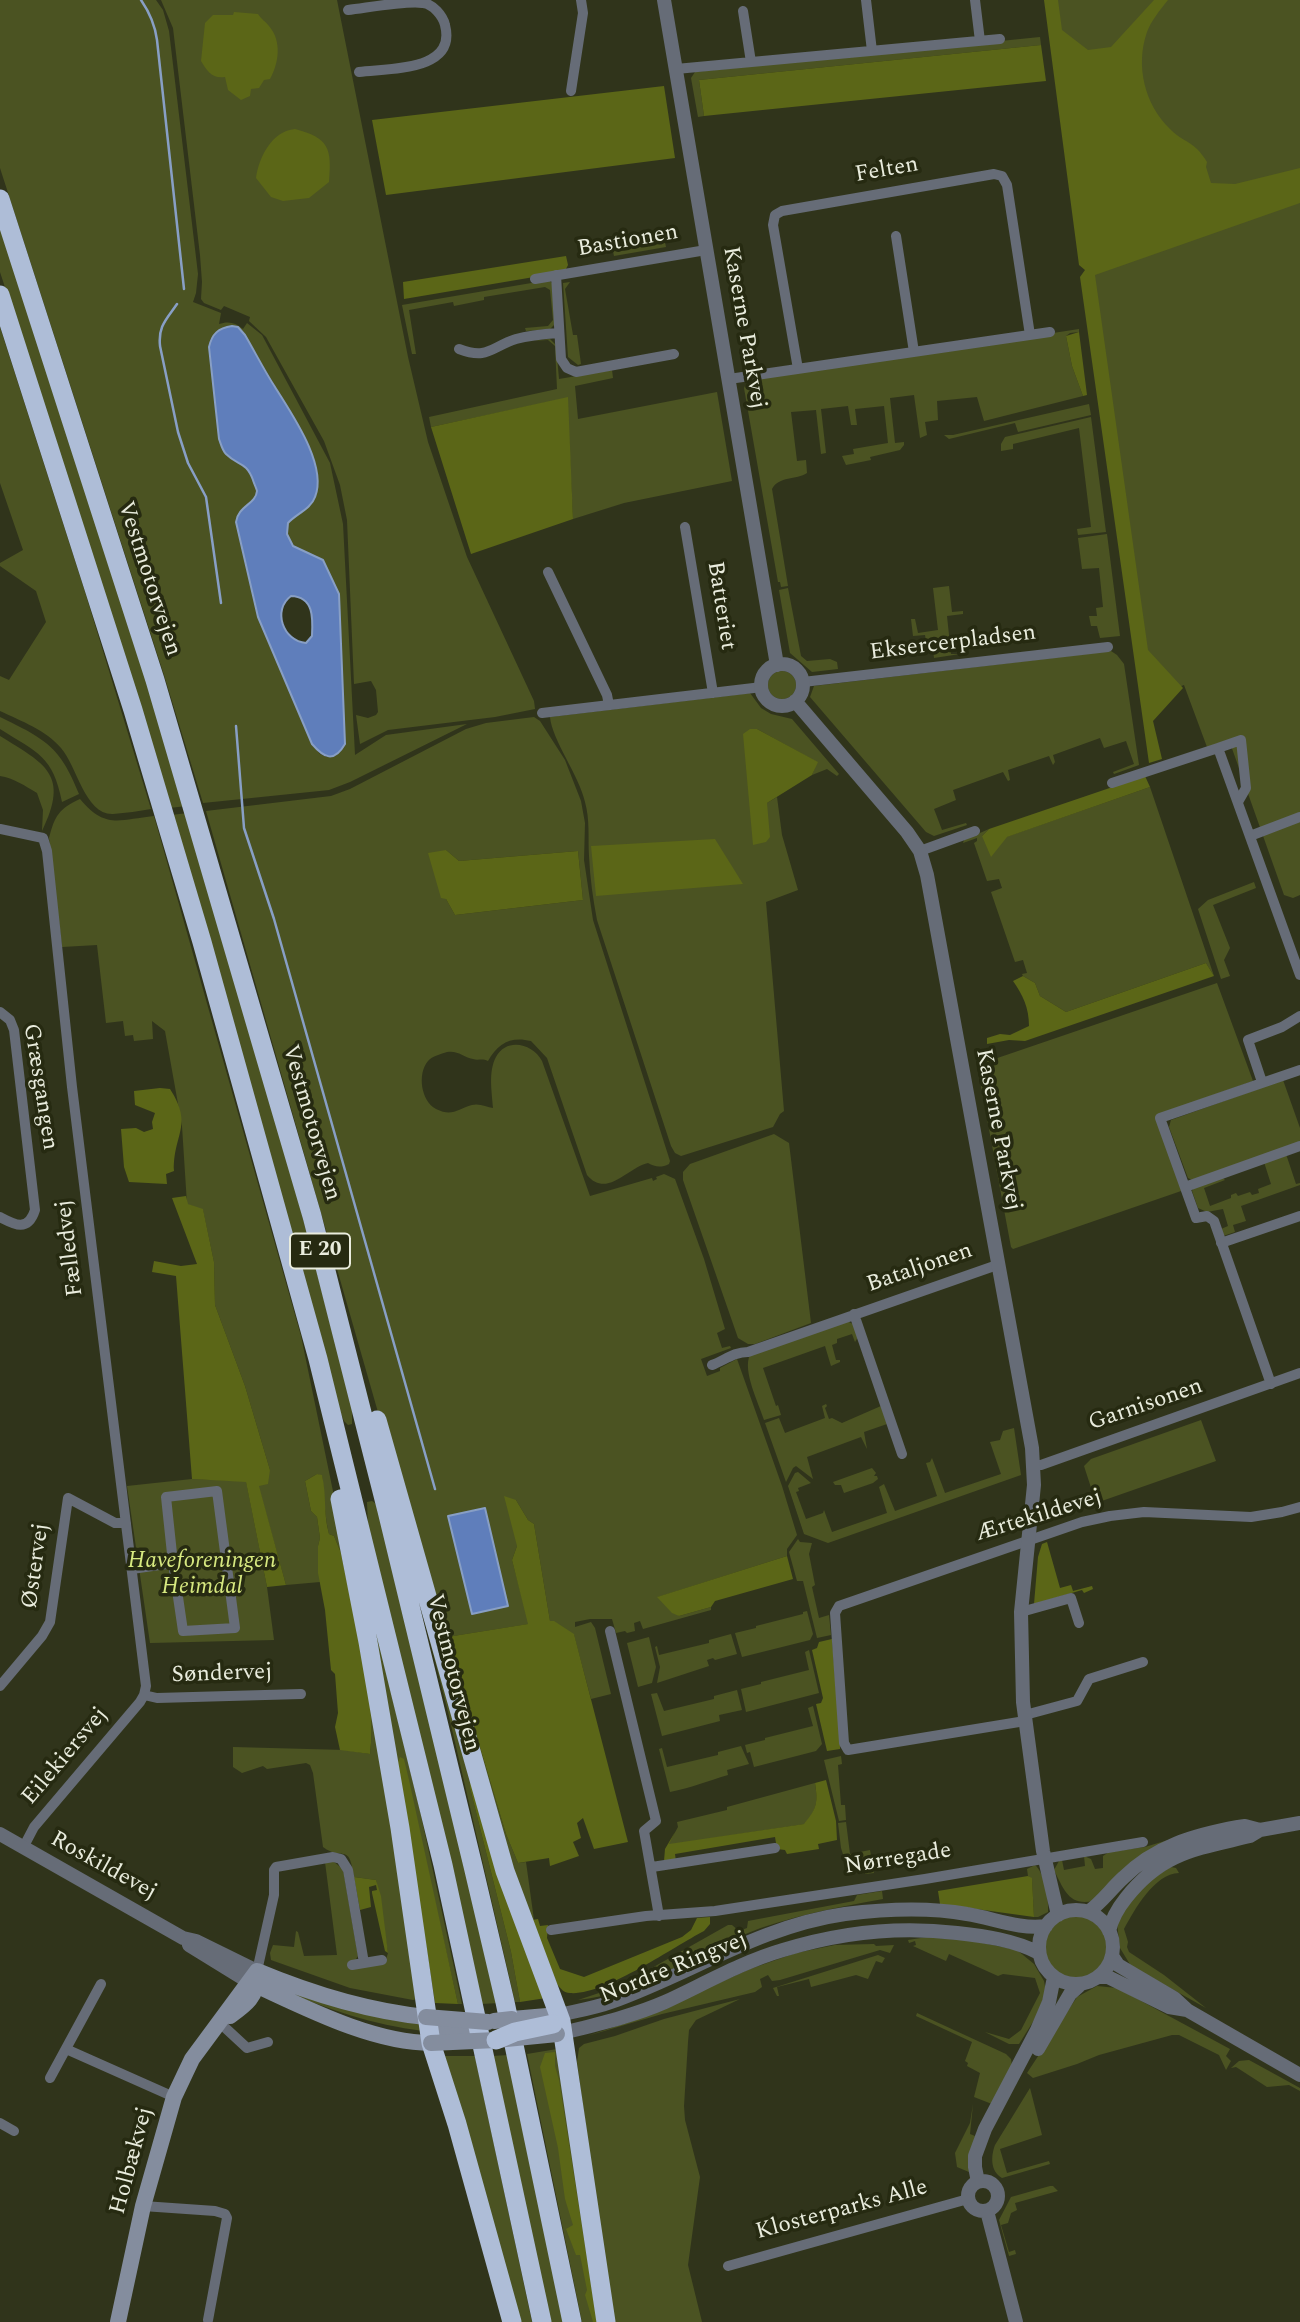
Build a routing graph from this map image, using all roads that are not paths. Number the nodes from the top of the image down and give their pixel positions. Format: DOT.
graph roads {
  1 [pos="581,0"];
  2 [pos="664,0"];
  3 [pos="866,0"];
  4 [pos="975,0"];
  5 [pos="424,1"];
  6 [pos="394,2"];
  7 [pos="348,10"];
  8 [pos="743,11"];
  9 [pos="1000,39"];
  10 [pos="980,41"];
  11 [pos="873,51"];
  12 [pos="751,62"];
  13 [pos="676,69"];
  14 [pos="359,72"];
  15 [pos="571,90"];
  16 [pos="0,199"];
  17 [pos="896,236"];
  18 [pos="706,250"];
  19 [pos="556,275"];
  20 [pos="535,279"];
  21 [pos="0,295"];
  22 [pos="1050,332"];
  23 [pos="559,333"];
  24 [pos="1030,335"];
  25 [pos="459,349"];
  26 [pos="914,352"];
  27 [pos="674,354"];
  28 [pos="799,369"];
  29 [pos="729,379"];
  30 [pos="685,527"];
  31 [pos="548,572"];
  32 [pos="1108,647"];
  33 [pos="777,664"];
  34 [pos="803,682"];
  35 [pos="762,687"];
  36 [pos="712,693"];
  37 [pos="795,701"];
  38 [pos="609,705"];
  39 [pos="542,713"];
  40 [pos="1218,748"];
  41 [pos="1112,783"];
  42 [pos="1238,802"];
  43 [pos="1300,817"];
  44 [pos="0,829"];
  45 [pos="975,831"];
  46 [pos="1250,836"];
  47 [pos="920,851"];
  48 [pos="1300,975"];
  49 [pos="0,1012"];
  50 [pos="1300,1016"];
  51 [pos="1300,1070"];
  52 [pos="1262,1082"];
  53 [pos="1300,1146"];
  54 [pos="1185,1186"];
  55 [pos="312,1216"];
  56 [pos="1300,1216"];
  57 [pos="0,1217"];
  58 [pos="1221,1242"];
  59 [pos="1000,1265"];
  60 [pos="854,1314"];
  61 [pos="318,1359"];
  62 [pos="712,1365"];
  63 [pos="1300,1373"];
  64 [pos="1271,1384"];
  65 [pos="902,1454"];
  66 [pos="1034,1465"];
  67 [pos="1300,1507"];
  68 [pos="126,1523"];
  69 [pos="1029,1539"];
  70 [pos="173,1563"];
  71 [pos="132,1569"];
  72 [pos="1021,1612"];
  73 [pos="1079,1623"];
  74 [pos="610,1631"];
  75 [pos="1143,1661"];
  76 [pos="0,1686"];
  77 [pos="300,1694"];
  78 [pos="144,1695"];
  79 [pos="1025,1718"];
  80 [pos="1300,1823"];
  81 [pos="1260,1829"];
  82 [pos="0,1834"];
  83 [pos="1143,1842"];
  84 [pos="23,1848"];
  85 [pos="775,1848"];
  86 [pos="1046,1863"];
  87 [pos="652,1867"];
  88 [pos="1072,1910"];
  89 [pos="1088,1912"];
  90 [pos="1058,1915"];
  91 [pos="659,1916"];
  92 [pos="1046,1926"];
  93 [pos="551,1930"];
  94 [pos="1109,1931"];
  95 [pos="1040,1953"];
  96 [pos="1112,1956"];
  97 [pos="382,1960"];
  98 [pos="364,1963"];
  99 [pos="352,1965"];
  100 [pos="1054,1977"];
  101 [pos="1098,1977"];
  102 [pos="254,1979"];
  103 [pos="101,1984"];
  104 [pos="1082,1984"];
  105 [pos="646,1987"];
  106 [pos="553,1996"];
  107 [pos="1187,2010"];
  108 [pos="220,2023"];
  109 [pos="557,2024"];
  110 [pos="429,2032"];
  111 [pos="496,2040"];
  112 [pos="268,2042"];
  113 [pos="66,2049"];
  114 [pos="1300,2075"];
  115 [pos="50,2078"];
  116 [pos="174,2097"];
  117 [pos="0,2123"];
  118 [pos="14,2131"];
  119 [pos="983,2136"];
  120 [pos="978,2182"];
  121 [pos="968,2199"];
  122 [pos="143,2206"];
  123 [pos="987,2211"];
  124 [pos="728,2266"];
  125 [pos="208,2320"];
  126 [pos="1016,2321"];
  127 [pos="118,2322"];
  128 [pos="512,2322"];
  129 [pos="542,2322"];
  130 [pos="572,2322"];
  131 [pos="606,2322"];
  1 -- 15 [label="street"];
  2 -- 13 [label="street, Kaserne Parkvej"];
  3 -- 11 [label="street"];
  4 -- 10 [label="street"];
  5 -- 6 [label="street"];
  5 -- 14 [label="street"];
  6 -- 7 [label="street"];
  8 -- 12 [label="street"];
  9 -- 10 [label="street"];
  10 -- 11 [label="street"];
  11 -- 12 [label="street"];
  12 -- 13 [label="street"];
  13 -- 18 [label="street, Kaserne Parkvej"];
  16 -- 55 [label="highway, Vestmotorvejen / E 20"];
  17 -- 26 [label="street"];
  18 -- 19 [label="street, Bastionen"];
  18 -- 29 [label="street, Kaserne Parkvej"];
  19 -- 20 [label="street, Bastionen"];
  19 -- 23 [label="street, Bastionen"];
  21 -- 61 [label="highway, E 20"];
  22 -- 24 [label="street"];
  23 -- 25 [label="street"];
  23 -- 27 [label="street, Bastionen"];
  24 -- 26 [label="street"];
  24 -- 28 [label="street, Felten"];
  26 -- 28 [label="street"];
  28 -- 29 [label="street"];
  29 -- 33 [label="street, Kaserne Parkvej"];
  30 -- 36 [label="street, Batteriet"];
  31 -- 38 [label="street"];
  32 -- 34 [label="street, Eksercerpladsen"];
  33 -- 34 [label="street"];
  33 -- 35 [label="street"];
  34 -- 37 [label="street"];
  35 -- 36 [label="street"];
  35 -- 37 [label="street"];
  36 -- 38 [label="street"];
  37 -- 47 [label="street, Kaserne Parkvej"];
  38 -- 39 [label="street"];
  40 -- 41 [label="street"];
  40 -- 42 [label="street"];
  40 -- 42 [label="street"];
  42 -- 46 [label="street"];
  43 -- 46 [label="street"];
  44 -- 68 [label="street, Fælledvej"];
  45 -- 47 [label="street"];
  46 -- 48 [label="street"];
  47 -- 59 [label="street, Kaserne Parkvej"];
  49 -- 57 [label="street, Græsgangen"];
  50 -- 52 [label="street"];
  51 -- 52 [label="street"];
  52 -- 54 [label="street"];
  53 -- 54 [label="street"];
  54 -- 58 [label="street"];
  55 -- 106 [label="highway"];
  55 -- 130 [label="highway, Vestmotorvejen / E 20"];
  56 -- 58 [label="street"];
  58 -- 64 [label="street"];
  59 -- 60 [label="street, Bataljonen"];
  59 -- 66 [label="street, Kaserne Parkvej"];
  60 -- 62 [label="street, Bataljonen"];
  60 -- 65 [label="street, Bataljonen"];
  61 -- 110 [label="highway"];
  61 -- 129 [label="highway, E 20"];
  63 -- 64 [label="street, Garnisonen"];
  64 -- 66 [label="street, Garnisonen"];
  66 -- 69 [label="street, Kaserne Parkvej"];
  67 -- 69 [label="street, Ærtekildevej"];
  68 -- 71 [label="street, Fælledvej"];
  68 -- 76 [label="street, Østervej"];
  69 -- 72 [label="street, Kaserne Parkvej"];
  69 -- 79 [label="street, Ærtekildevej"];
  70 -- 70 [label="street"];
  70 -- 71 [label="street"];
  71 -- 78 [label="street, Fælledvej"];
  72 -- 73 [label="street"];
  72 -- 79 [label="street, Kaserne Parkvej"];
  74 -- 87 [label="street"];
  75 -- 79 [label="street"];
  77 -- 78 [label="street, Søndervej"];
  78 -- 84 [label="street, Eilekiersvej"];
  79 -- 86 [label="street, Kaserne Parkvej"];
  80 -- 81 [label="street"];
  81 -- 89 [label="street"];
  81 -- 94 [label="street"];
  82 -- 84 [label="street, Roskildevej"];
  83 -- 86 [label="street, Nørregade"];
  84 -- 102 [label="street, Roskildevej"];
  85 -- 87 [label="street"];
  86 -- 88 [label="street, Kaserne Parkvej"];
  86 -- 90 [label="street, Kaserne Parkvej"];
  86 -- 91 [label="street, Nørregade"];
  87 -- 91 [label="street"];
  88 -- 89 [label="street"];
  88 -- 90 [label="street"];
  89 -- 94 [label="street"];
  90 -- 92 [label="street"];
  91 -- 93 [label="street, Nørregade"];
  92 -- 95 [label="street"];
  92 -- 105 [label="street, Nordre Ringvej"];
  94 -- 96 [label="street"];
  95 -- 100 [label="street"];
  95 -- 109 [label="street, Nordre Ringvej"];
  96 -- 101 [label="street"];
  96 -- 107 [label="street"];
  97 -- 98 [label="street"];
  98 -- 99 [label="street"];
  98 -- 102 [label="street"];
  100 -- 104 [label="street"];
  100 -- 119 [label="street"];
  101 -- 104 [label="street"];
  101 -- 107 [label="street"];
  102 -- 108 [label="main road, Holbækvej"];
  102 -- 110 [label="main road, Nordre Ringvej"];
  102 -- 110 [label="main road, Nordre Ringvej"];
  103 -- 113 [label="street"];
  104 -- 119 [label="street"];
  105 -- 106 [label="street"];
  105 -- 109 [label="street, Nordre Ringvej"];
  106 -- 109 [label="highway"];
  107 -- 114 [label="street"];
  108 -- 112 [label="street"];
  108 -- 116 [label="main road, Holbækvej"];
  109 -- 110 [label="main road, Nordre Ringvej, bridge"];
  109 -- 111 [label="highway, bridge"];
  109 -- 131 [label="highway"];
  110 -- 111 [label="main road, Nordre Ringvej, bridge"];
  110 -- 128 [label="highway"];
  113 -- 115 [label="street"];
  113 -- 116 [label="street"];
  116 -- 122 [label="main road, Holbækvej"];
  117 -- 118 [label="street"];
  119 -- 120 [label="street"];
  120 -- 121 [label="street"];
  120 -- 123 [label="street"];
  121 -- 123 [label="street"];
  121 -- 124 [label="street, Klosterparks Alle"];
  122 -- 125 [label="street"];
  122 -- 127 [label="main road, Holbækvej"];
  123 -- 126 [label="street"];
}
